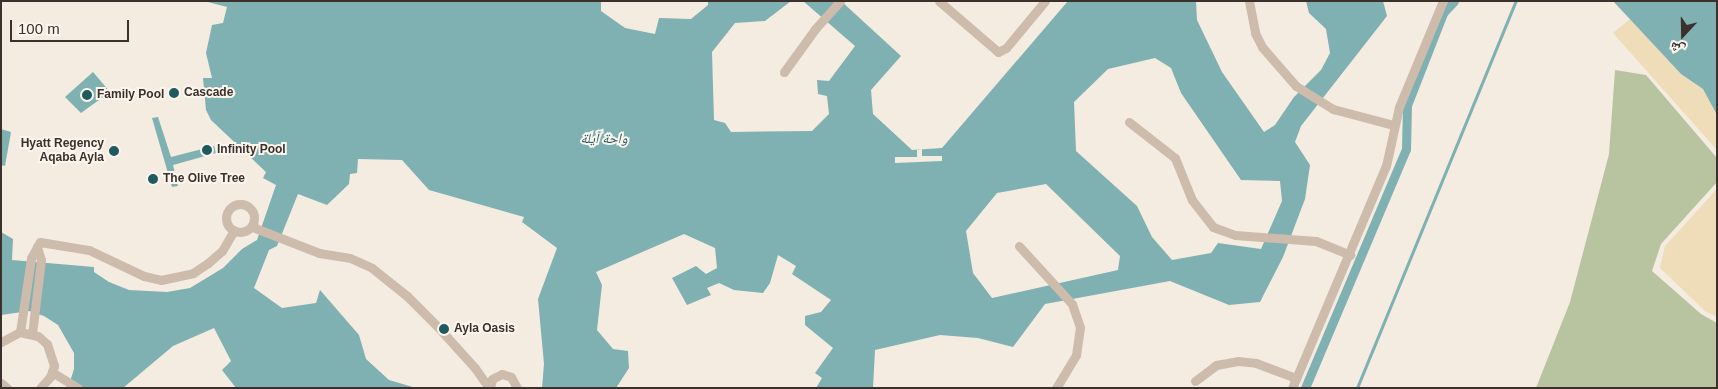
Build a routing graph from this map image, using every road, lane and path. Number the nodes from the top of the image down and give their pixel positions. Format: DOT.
graph roads {
  1 [pos="840,1"];
  2 [pos="939,1"];
  3 [pos="1045,1"];
  4 [pos="1249,1"];
  5 [pos="1443,1"];
  6 [pos="784,72"];
  7 [pos="1129,122"];
  8 [pos="1393,125"];
  9 [pos="254,226"];
  10 [pos="234,230"];
  11 [pos="1019,246"];
  12 [pos="37,247"];
  13 [pos="1350,255"];
  14 [pos="21,329"];
  15 [pos="32,330"];
  16 [pos="1,342"];
  17 [pos="475,368"];
  18 [pos="55,374"];
  19 [pos="502,374"];
  20 [pos="1296,378"];
  21 [pos="1195,381"];
  22 [pos="1,383"];
  23 [pos="48,386"];
  24 [pos="7,388"];
  25 [pos="78,388"];
  26 [pos="489,388"];
  27 [pos="517,388"];
  28 [pos="1056,388"];
  29 [pos="1292,388"];
  1 -- 6 [label="street"];
  2 -- 3 [label="street"];
  4 -- 8 [label="street"];
  5 -- 8 [label="street"];
  7 -- 13 [label="street"];
  8 -- 13 [label="street"];
  9 -- 10 [label="street"];
  9 -- 10 [label="street"];
  9 -- 17 [label="street"];
  10 -- 12 [label="street"];
  11 -- 28 [label="street"];
  12 -- 14 [label="street"];
  12 -- 15 [label="street"];
  13 -- 20 [label="street"];
  14 -- 15 [label="street"];
  14 -- 16 [label="street"];
  15 -- 18 [label="street"];
  17 -- 19 [label="street"];
  17 -- 26 [label="street"];
  18 -- 23 [label="street"];
  18 -- 25 [label="street"];
  19 -- 26 [label="street"];
  19 -- 27 [label="street"];
  20 -- 21 [label="street"];
  20 -- 29 [label="street"];
  22 -- 24 [label="street"];
}
